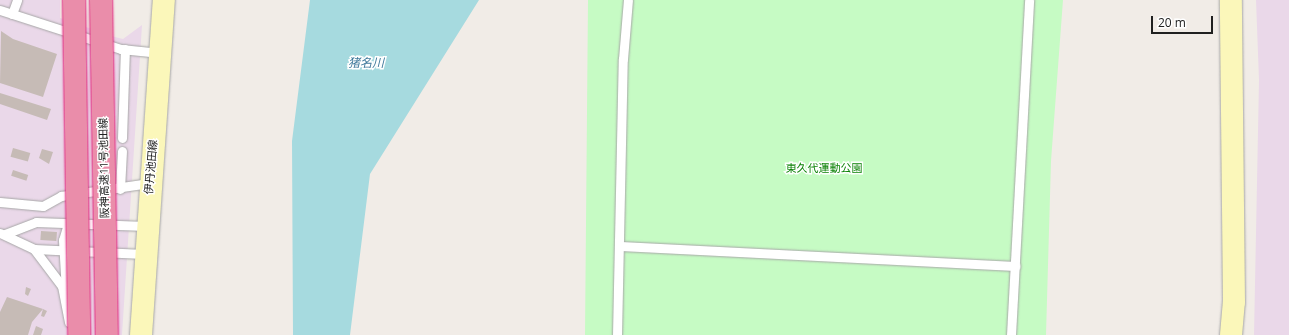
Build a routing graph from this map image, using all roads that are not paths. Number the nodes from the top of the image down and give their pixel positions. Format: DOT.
graph roads {
  1 [pos="17,0"];
  2 [pos="74,0"];
  3 [pos="101,0"];
  4 [pos="164,0"];
  5 [pos="628,0"];
  6 [pos="634,0"];
  7 [pos="1029,0"];
  8 [pos="1231,0"];
  9 [pos="0,10"];
  10 [pos="12,14"];
  11 [pos="626,18"];
  12 [pos="125,49"];
  13 [pos="160,53"];
  14 [pos="122,138"];
  15 [pos="122,151"];
  16 [pos="149,183"];
  17 [pos="120,189"];
  18 [pos="0,202"];
  19 [pos="68,224"];
  20 [pos="146,226"];
  21 [pos="3,234"];
  22 [pos="620,246"];
  23 [pos="34,249"];
  24 [pos="64,250"];
  25 [pos="144,254"];
  26 [pos="1015,266"];
  27 [pos="66,299"];
  28 [pos="70,335"];
  29 [pos="79,335"];
  30 [pos="107,335"];
  31 [pos="140,335"];
  32 [pos="617,335"];
  33 [pos="1011,335"];
  34 [pos="1231,335"];
  1 -- 10 [label="lane"];
  2 -- 29 [label="highway, bridge"];
  3 -- 30 [label="highway, 阪神高速11号池田線, bridge"];
  4 -- 13 [label="main road, 伊丹池田線"];
  5 -- 11 [label="lane"];
  6 -- 11 [label="lane"];
  7 -- 26 [label="lane"];
  8 -- 34 [label="main road"];
  9 -- 10 [label="lane"];
  10 -- 12 [label="lane"];
  11 -- 22 [label="lane"];
  12 -- 13 [label="lane"];
  12 -- 14 [label="lane"];
  13 -- 16 [label="main road, 伊丹池田線"];
  15 -- 17 [label="lane"];
  16 -- 17 [label="lane"];
  16 -- 20 [label="main road, 伊丹池田線"];
  17 -- 18 [label="lane"];
  19 -- 20 [label="lane"];
  19 -- 21 [label="lane"];
  19 -- 24 [label="lane"];
  20 -- 25 [label="main road, 伊丹池田線"];
  21 -- 23 [label="lane"];
  22 -- 26 [label="lane"];
  22 -- 32 [label="lane"];
  23 -- 24 [label="lane"];
  23 -- 27 [label="lane"];
  24 -- 25 [label="lane"];
  24 -- 27 [label="lane"];
  25 -- 31 [label="main road, 伊丹池田線"];
  26 -- 33 [label="lane"];
  27 -- 28 [label="lane"];
}
